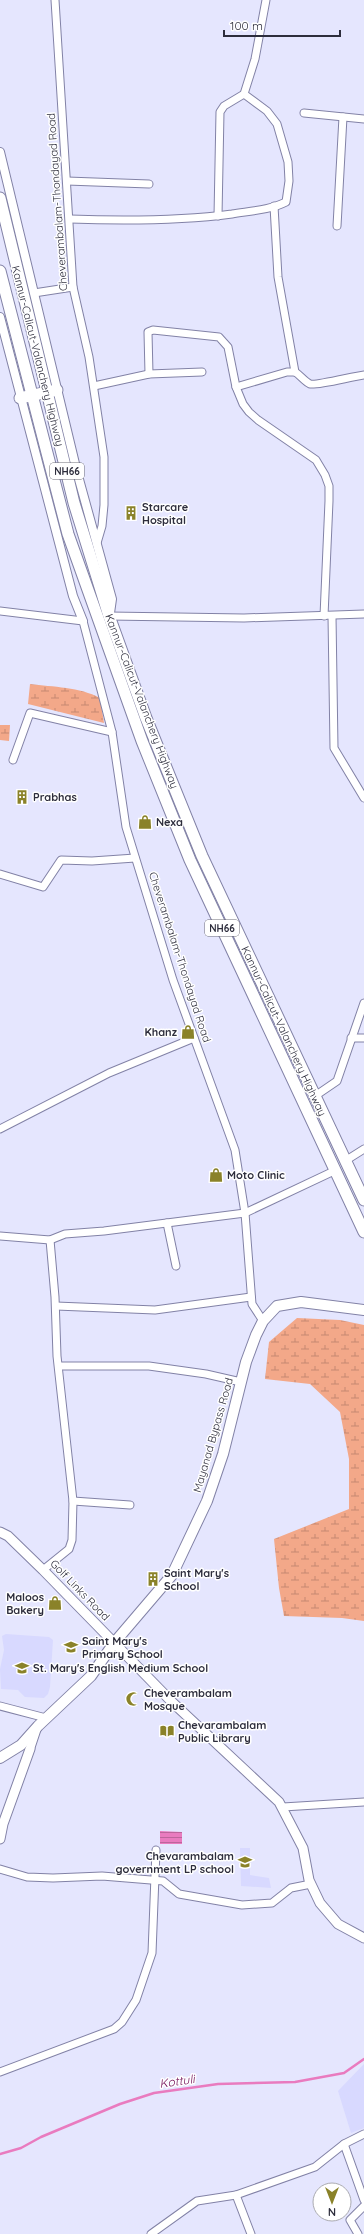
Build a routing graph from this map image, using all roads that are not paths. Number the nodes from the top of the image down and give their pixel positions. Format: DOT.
graph roads {
  1 [pos="55,0"];
  2 [pos="266,0"];
  3 [pos="244,94"];
  4 [pos="304,113"];
  5 [pos="343,117"];
  6 [pos="364,119"];
  7 [pos="0,152"];
  8 [pos="67,181"];
  9 [pos="149,184"];
  10 [pos="0,198"];
  11 [pos="274,206"];
  12 [pos="218,216"];
  13 [pos="70,219"];
  14 [pos="337,226"];
  15 [pos="0,271"];
  16 [pos="73,287"];
  17 [pos="34,293"];
  18 [pos="0,317"];
  19 [pos="202,372"];
  20 [pos="295,372"];
  21 [pos="149,374"];
  22 [pos="364,375"];
  23 [pos="94,386"];
  24 [pos="236,387"];
  25 [pos="52,391"];
  26 [pos="26,397"];
  27 [pos="96,544"];
  28 [pos="0,611"];
  29 [pos="364,614"];
  30 [pos="109,616"];
  31 [pos="324,616"];
  32 [pos="332,616"];
  33 [pos="83,621"];
  34 [pos="112,732"];
  35 [pos="13,760"];
  36 [pos="364,798"];
  37 [pos="135,858"];
  38 [pos="0,874"];
  39 [pos="364,1004"];
  40 [pos="194,1038"];
  41 [pos="351,1038"];
  42 [pos="364,1038"];
  43 [pos="314,1096"];
  44 [pos="0,1128"];
  45 [pos="364,1149"];
  46 [pos="345,1161"];
  47 [pos="334,1171"];
  48 [pos="364,1200"];
  49 [pos="245,1213"];
  50 [pos="167,1223"];
  51 [pos="364,1232"];
  52 [pos="0,1236"];
  53 [pos="50,1240"];
  54 [pos="176,1266"];
  55 [pos="251,1297"];
  56 [pos="56,1306"];
  57 [pos="364,1310"];
  58 [pos="263,1321"];
  59 [pos="59,1366"];
  60 [pos="241,1382"];
  61 [pos="73,1501"];
  62 [pos="130,1506"];
  63 [pos="0,1532"];
  64 [pos="43,1570"];
  65 [pos="114,1643"];
  66 [pos="0,1706"];
  67 [pos="46,1718"];
  68 [pos="38,1726"];
  69 [pos="28,1738"];
  70 [pos="30,1749"];
  71 [pos="0,1758"];
  72 [pos="364,1802"];
  73 [pos="283,1807"];
  74 [pos="0,1839"];
  75 [pos="156,1850"];
  76 [pos="0,1869"];
  77 [pos="155,1880"];
  78 [pos="311,1884"];
  79 [pos="364,1938"];
  80 [pos="0,2072"];
  81 [pos="364,2134"];
  82 [pos="344,2144"];
  83 [pos="236,2195"];
  84 [pos="364,2200"];
  85 [pos="364,2206"];
  86 [pos="151,2234"];
  87 [pos="251,2234"];
  88 [pos="358,2234"];
  1 -- 8 [label="street, Cheverambalam-Thondayad Road"];
  2 -- 3 [label="street"];
  3 -- 11 [label="street"];
  3 -- 12 [label="street"];
  4 -- 5 [label="street"];
  5 -- 6 [label="street"];
  5 -- 14 [label="street"];
  7 -- 17 [label="street"];
  8 -- 9 [label="street"];
  8 -- 13 [label="street, Cheverambalam-Thondayad Road"];
  10 -- 25 [label="highway, Kannur-Calicut-Valanchery Highway / NH66"];
  11 -- 12 [label="street"];
  11 -- 20 [label="street"];
  12 -- 13 [label="street"];
  13 -- 16 [label="street, Cheverambalam-Thondayad Road"];
  15 -- 26 [label="highway, Kannur-Calicut-Valanchery Highway / NH66"];
  16 -- 17 [label="street"];
  16 -- 23 [label="street, Cheverambalam-Thondayad Road"];
  17 -- 25 [label="street"];
  18 -- 26 [label="street"];
  19 -- 21 [label="street"];
  20 -- 22 [label="street"];
  20 -- 24 [label="street"];
  21 -- 23 [label="street"];
  21 -- 24 [label="street"];
  23 -- 27 [label="street, Cheverambalam-Thondayad Road"];
  24 -- 31 [label="street"];
  25 -- 26 [label="highway"];
  25 -- 27 [label="street"];
  25 -- 30 [label="highway, Kannur-Calicut-Valanchery Highway / NH66"];
  26 -- 33 [label="street"];
  26 -- 47 [label="highway, Kannur-Calicut-Valanchery Highway / NH66"];
  27 -- 30 [label="street"];
  28 -- 33 [label="street"];
  29 -- 32 [label="street"];
  30 -- 31 [label="street"];
  30 -- 43 [label="highway, Kannur-Calicut-Valanchery Highway / NH66"];
  31 -- 32 [label="street"];
  32 -- 36 [label="street"];
  33 -- 34 [label="street, Cheverambalam-Thondayad Road"];
  34 -- 35 [label="street"];
  34 -- 37 [label="street, Cheverambalam-Thondayad Road"];
  37 -- 38 [label="street"];
  37 -- 40 [label="street, Cheverambalam-Thondayad Road"];
  39 -- 41 [label="street"];
  40 -- 44 [label="street"];
  40 -- 49 [label="street, Cheverambalam-Thondayad Road"];
  41 -- 42 [label="street"];
  41 -- 43 [label="street"];
  43 -- 46 [label="highway, Kannur-Calicut-Valanchery Highway / NH66"];
  45 -- 46 [label="street"];
  46 -- 48 [label="highway, Kannur-Calicut-Valanchery Highway / NH66"];
  47 -- 49 [label="street"];
  47 -- 51 [label="highway, Kannur-Calicut-Valanchery Highway / NH66"];
  49 -- 50 [label="street"];
  49 -- 55 [label="street, Cheverambalam-Thondayad Road"];
  50 -- 53 [label="street"];
  50 -- 54 [label="street"];
  52 -- 53 [label="street"];
  53 -- 56 [label="street"];
  55 -- 56 [label="street"];
  55 -- 58 [label="street, Cheverambalam-Thondayad Road"];
  56 -- 59 [label="street"];
  57 -- 58 [label="main road, Mayanad Bypass Road"];
  58 -- 60 [label="main road, Mayanad Bypass Road"];
  59 -- 60 [label="street"];
  59 -- 61 [label="street"];
  60 -- 65 [label="main road, Mayanad Bypass Road"];
  61 -- 62 [label="street"];
  61 -- 64 [label="street"];
  63 -- 64 [label="main road, Golf Links Road"];
  64 -- 65 [label="main road, Golf Links Road"];
  65 -- 67 [label="main road, Mayanad Bypass Road"];
  65 -- 73 [label="main road, Golf Links Road"];
  66 -- 67 [label="street"];
  67 -- 68 [label="main road, Mayanad Bypass Road"];
  68 -- 69 [label="main road, Mayanad Bypass Road"];
  68 -- 70 [label="street"];
  69 -- 70 [label="street"];
  69 -- 71 [label="main road, Mayanad Bypass Road"];
  70 -- 74 [label="main road"];
  72 -- 73 [label="street"];
  73 -- 78 [label="main road, Golf Links Road"];
  75 -- 77 [label="street"];
  76 -- 77 [label="street"];
  77 -- 78 [label="street"];
  77 -- 80 [label="street"];
  78 -- 79 [label="main road, Golf Links Road"];
  81 -- 82 [label="street"];
  82 -- 83 [label="street"];
  82 -- 84 [label="street"];
  83 -- 86 [label="street"];
  83 -- 87 [label="street"];
  85 -- 88 [label="street"];
}
